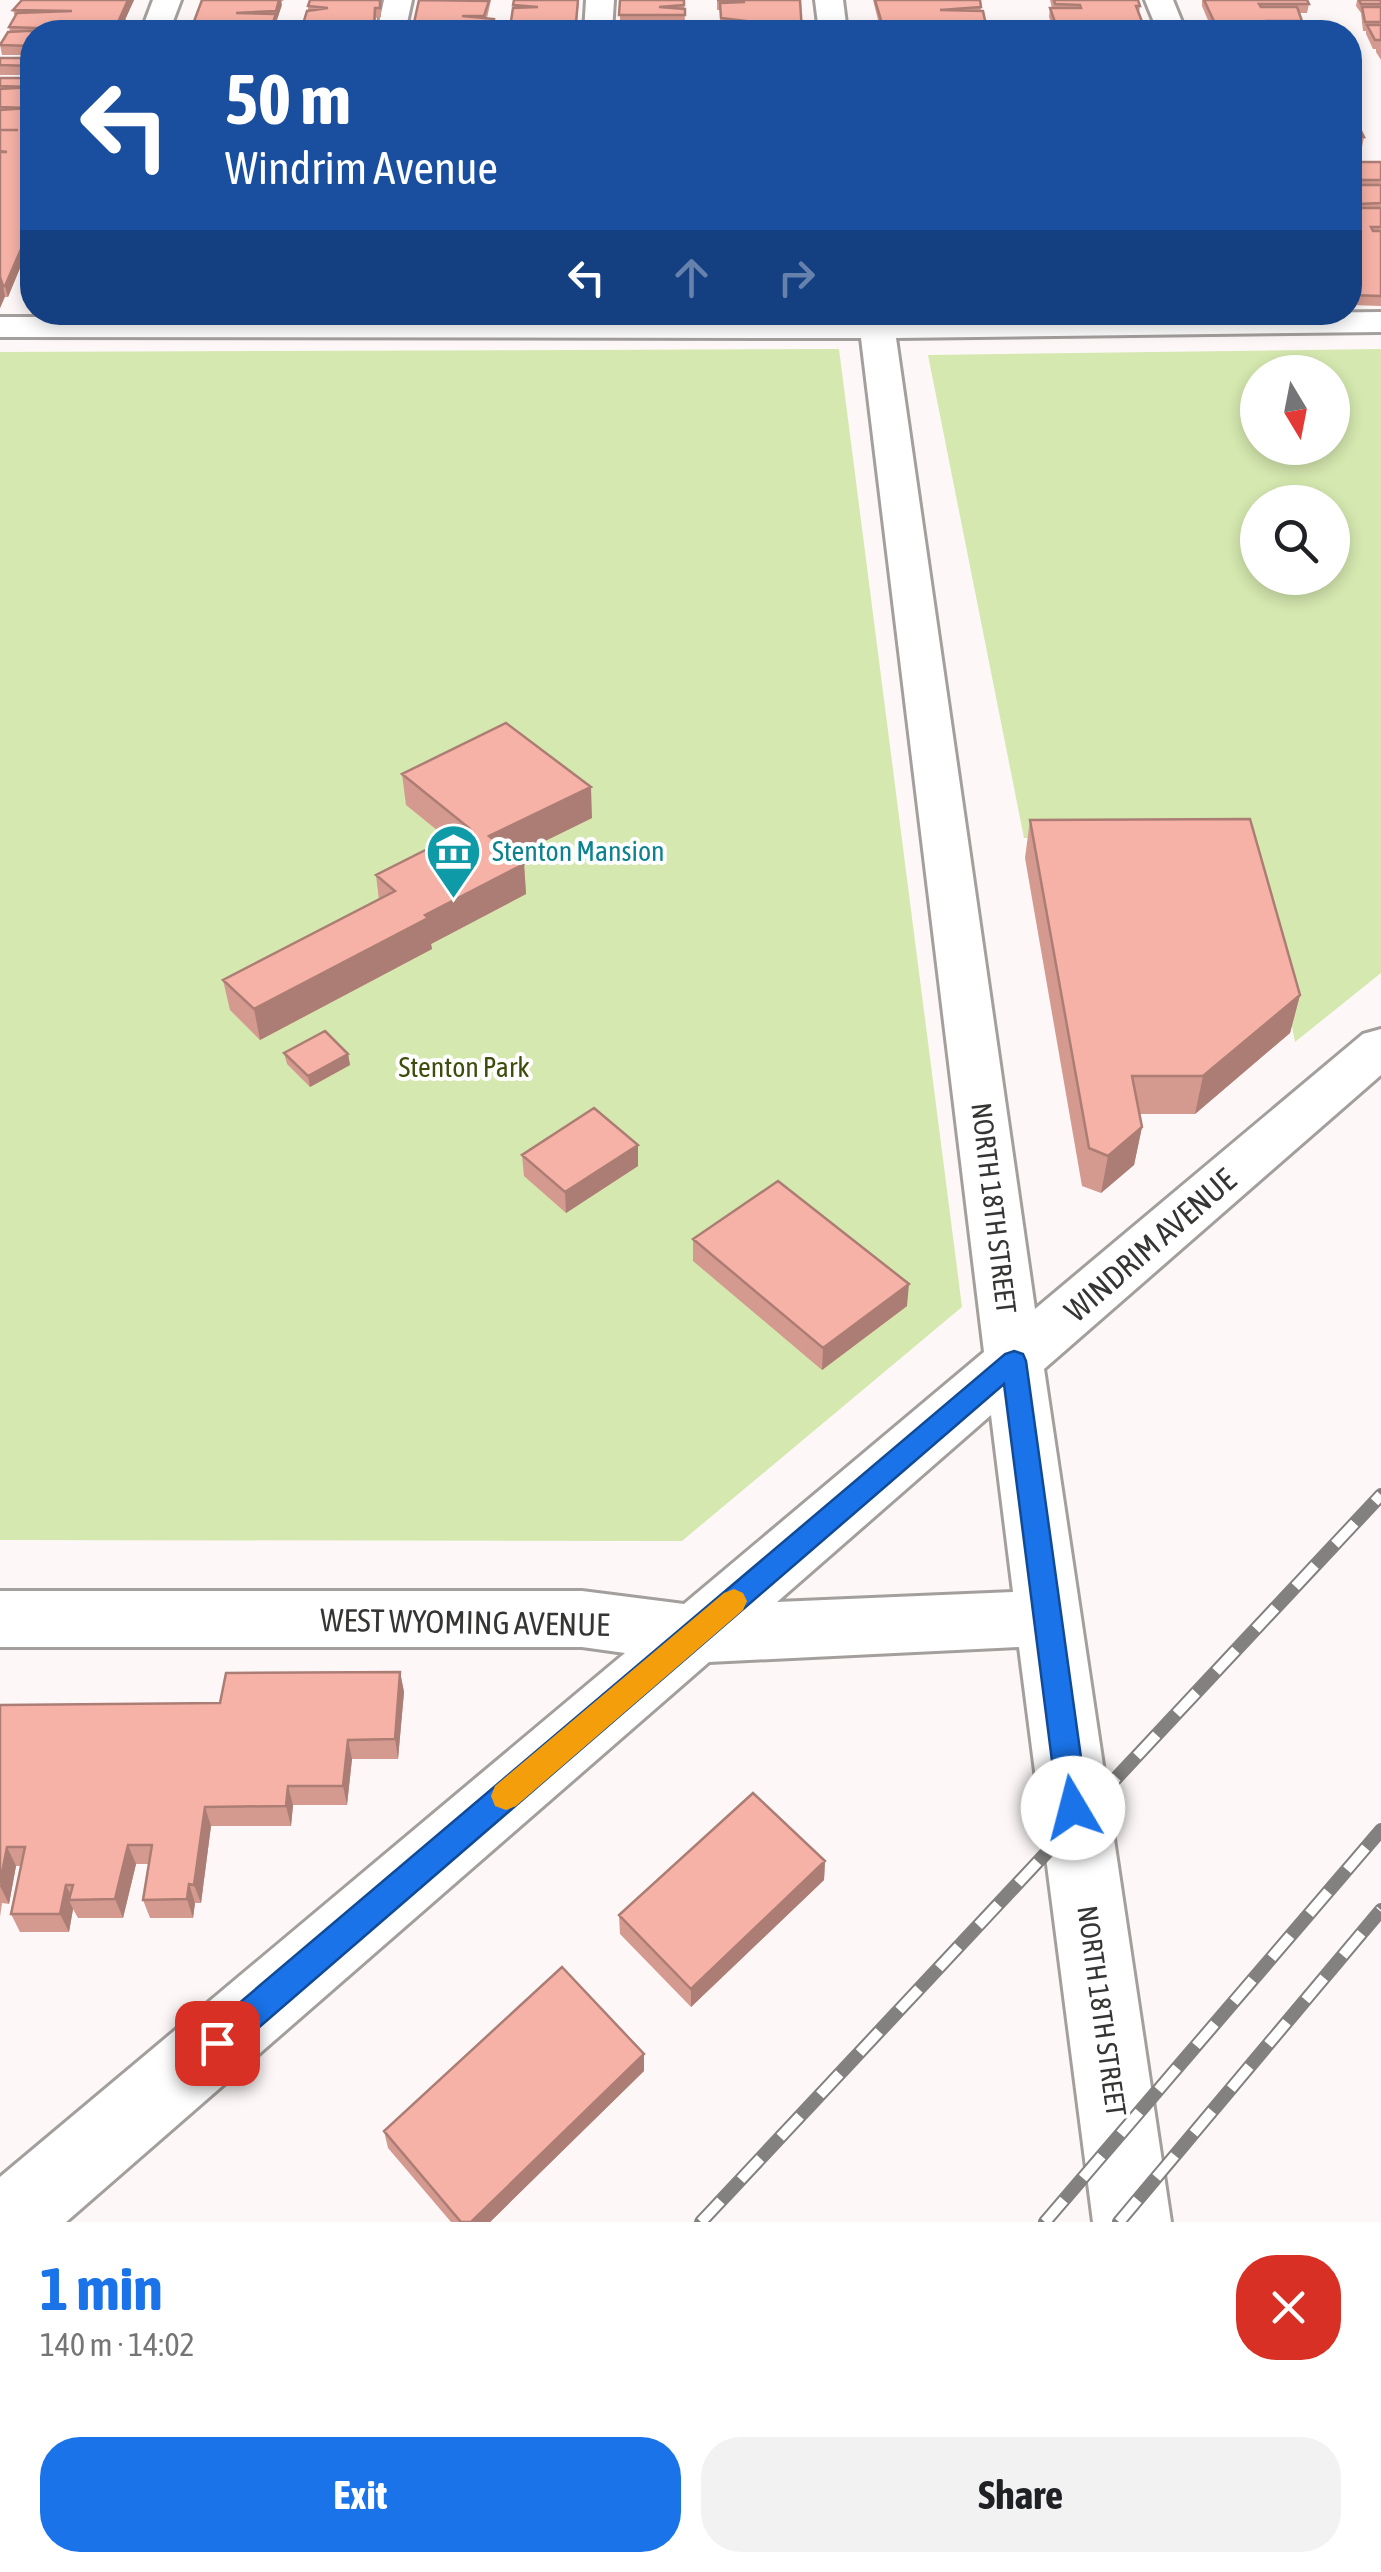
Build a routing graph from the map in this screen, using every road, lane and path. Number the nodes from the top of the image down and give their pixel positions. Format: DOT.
graph roads {
  1 [pos="878,325"];
  2 [pos="1381,1048"];
  3 [pos="1014,1361"];
  4 [pos="0,1618"];
  5 [pos="1048,1618"];
  6 [pos="695,1634"];
  7 [pos="8,2222"];
  8 [pos="1132,2222"];
  1 -- 3 [label="street, NORTH 18TH STREET"];
  2 -- 3 [label="street, WINDRIM AVENUE"];
  3 -- 5 [label="street, NORTH 18TH STREET"];
  3 -- 6 [label="street, WINDRIM AVENUE"];
  4 -- 6 [label="street, WEST WYOMING AVENUE"];
  5 -- 6 [label="street, WEST WYOMING AVENUE"];
  5 -- 8 [label="street, NORTH 18TH STREET"];
  6 -- 7 [label="street, WINDRIM AVENUE"];
}
